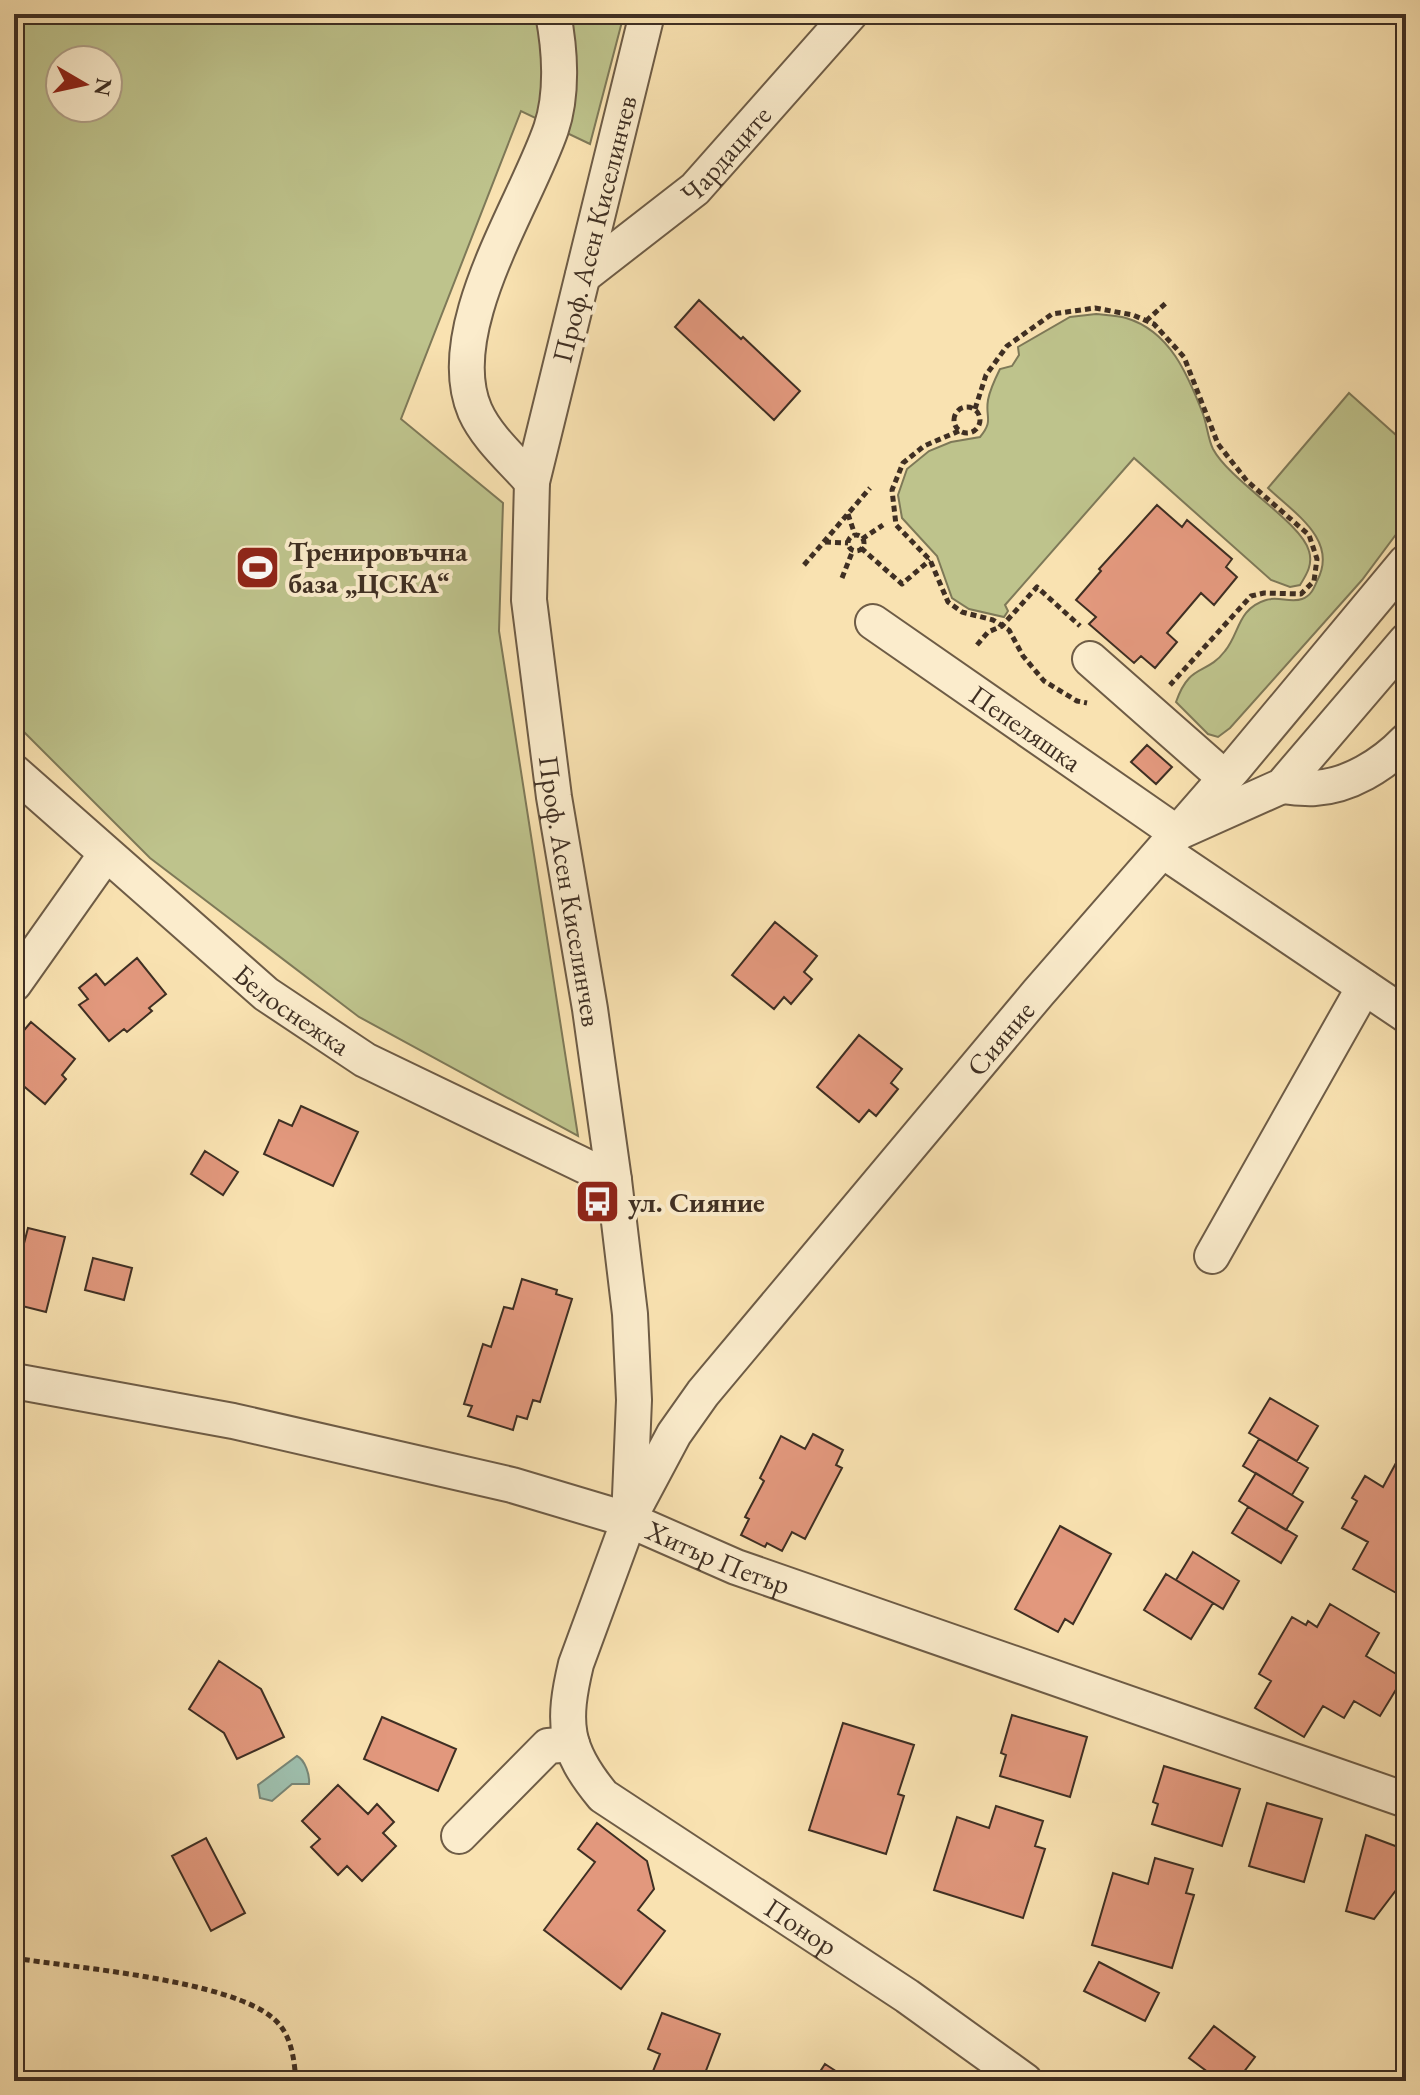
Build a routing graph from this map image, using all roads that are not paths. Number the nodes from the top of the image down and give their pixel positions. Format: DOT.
graph roads {
  1 [pos="553,14"];
  2 [pos="647,14"];
  3 [pos="850,14"];
  4 [pos="583,276"];
  5 [pos="532,482"];
  6 [pos="1403,572"];
  7 [pos="873,622"];
  8 [pos="1406,641"];
  9 [pos="1090,659"];
  10 [pos="1406,741"];
  11 [pos="14,772"];
  12 [pos="1225,778"];
  13 [pos="1282,786"];
  14 [pos="1170,842"];
  15 [pos="106,854"];
  16 [pos="14,984"];
  17 [pos="1364,987"];
  18 [pos="1406,1015"];
  19 [pos="614,1180"];
  20 [pos="1212,1256"];
  21 [pos="14,1381"];
  22 [pos="629,1520"];
  23 [pos="576,1756"];
  24 [pos="1406,1800"];
  25 [pos="459,1836"];
  26 [pos="1025,2081"];
  1 -- 5 [label="street"];
  2 -- 4 [label="street, Проф. Асен Киселинчев"];
  3 -- 4 [label="street, Чардаците"];
  4 -- 5 [label="street, Проф. Асен Киселинчев"];
  5 -- 19 [label="street, Проф. Асен Киселинчев"];
  6 -- 12 [label="street, Сияние"];
  7 -- 14 [label="street, Пепеляшка"];
  8 -- 13 [label="street"];
  9 -- 12 [label="street"];
  10 -- 13 [label="street"];
  11 -- 15 [label="street, Белоснежка"];
  12 -- 14 [label="street, Сияние"];
  13 -- 14 [label="street"];
  14 -- 17 [label="street, Пепеляшка"];
  14 -- 22 [label="street, Сияние"];
  15 -- 16 [label="street"];
  15 -- 19 [label="street, Белоснежка"];
  17 -- 18 [label="street, Пепеляшка"];
  17 -- 20 [label="street"];
  19 -- 22 [label="street, Проф. Асен Киселинчев"];
  21 -- 22 [label="street, Хитър Петър"];
  22 -- 23 [label="street, Проф. Асен Киселинчев"];
  22 -- 24 [label="street, Хитър Петър"];
  23 -- 25 [label="street"];
  23 -- 26 [label="street, Понор"];
}
